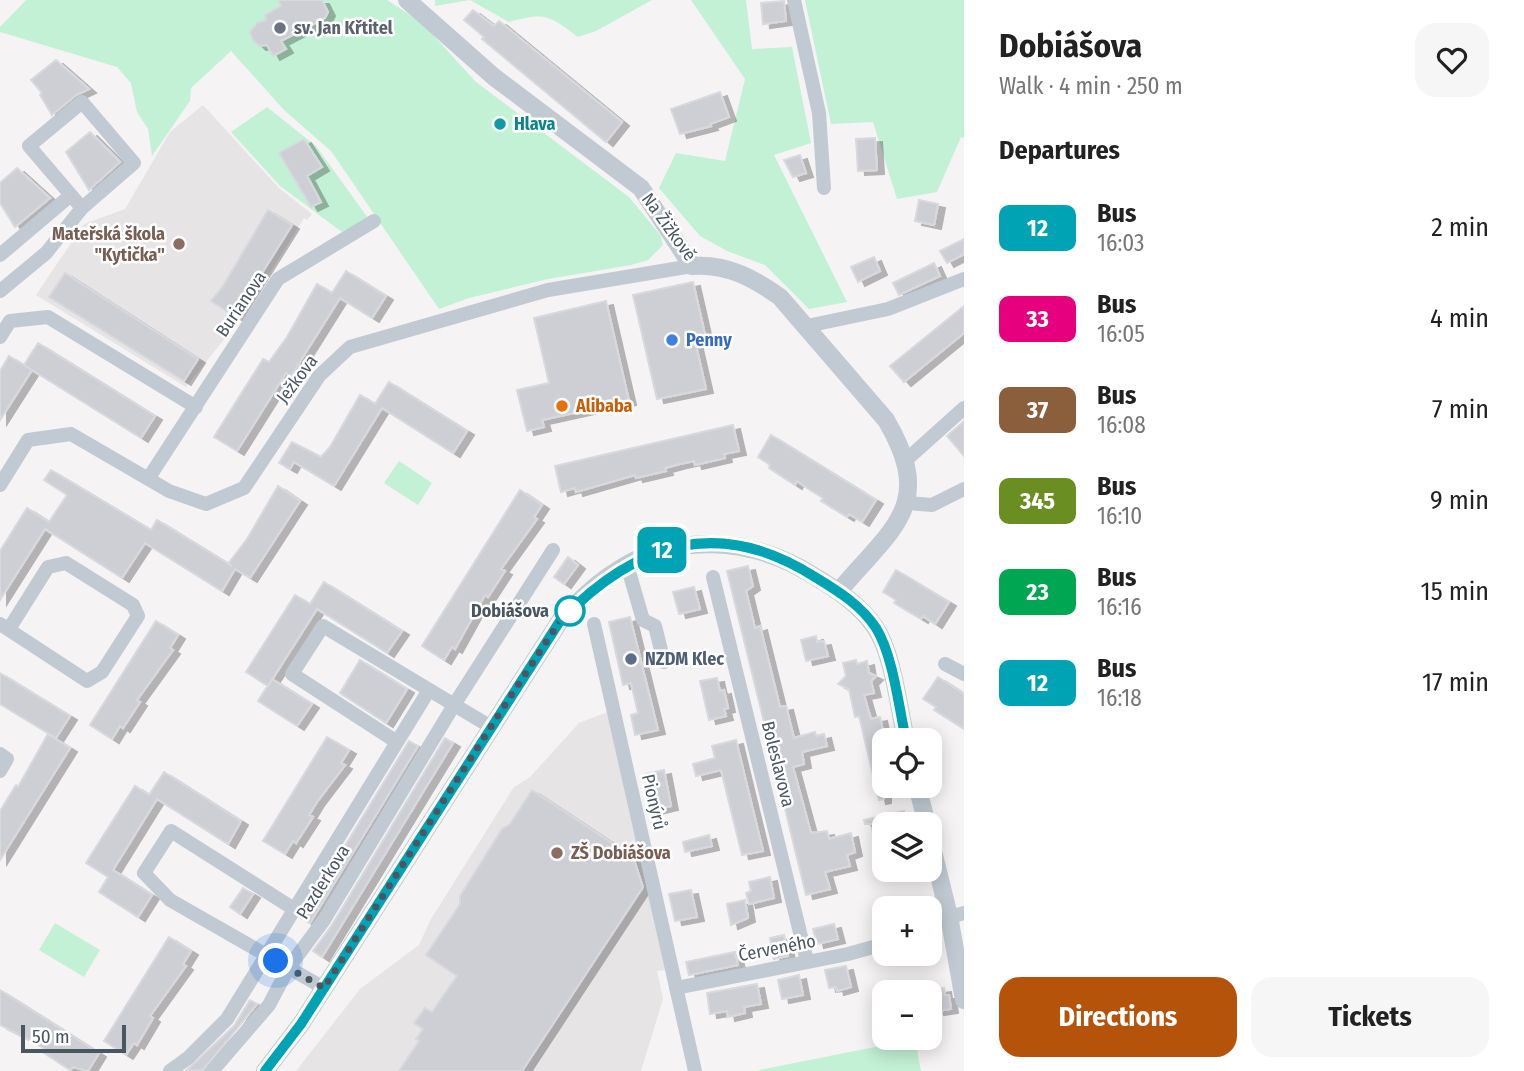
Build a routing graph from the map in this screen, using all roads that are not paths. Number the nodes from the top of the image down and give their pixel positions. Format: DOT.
graph roads {
  1 [pos="407,0"];
  2 [pos="794,0"];
  3 [pos="824,188"];
  4 [pos="71,195"];
  5 [pos="82,208"];
  6 [pos="374,221"];
  7 [pos="0,256"];
  8 [pos="692,266"];
  9 [pos="964,279"];
  10 [pos="0,291"];
  11 [pos="807,326"];
  12 [pos="0,337"];
  13 [pos="196,407"];
  14 [pos="964,408"];
  15 [pos="905,461"];
  16 [pos="148,479"];
  17 [pos="0,485"];
  18 [pos="964,489"];
  19 [pos="908,503"];
  20 [pos="553,550"];
  21 [pos="627,565"];
  22 [pos="713,576"];
  23 [pos="839,591"];
  24 [pos="594,624"];
  25 [pos="4,626"];
  26 [pos="664,662"];
  27 [pos="945,664"];
  28 [pos="964,674"];
  29 [pos="429,690"];
  30 [pos="454,705"];
  31 [pos="491,727"];
  32 [pos="903,728"];
  33 [pos="397,741"];
  34 [pos="0,754"];
  35 [pos="0,771"];
  36 [pos="942,873"];
  37 [pos="294,909"];
  38 [pos="956,914"];
  39 [pos="872,947"];
  40 [pos="264,955"];
  41 [pos="807,961"];
  42 [pos="289,967"];
  43 [pos="324,988"];
  44 [pos="676,988"];
  45 [pos="964,1000"];
  46 [pos="170,1071"];
  47 [pos="212,1071"];
  48 [pos="265,1071"];
  49 [pos="695,1071"];
  1 -- 8 [label="street, Na Žižkově"];
  2 -- 3 [label="street"];
  4 -- 5 [label="street"];
  4 -- 5 [label="street"];
  4 -- 7 [label="street"];
  5 -- 10 [label="street"];
  6 -- 13 [label="street, Burianova"];
  8 -- 11 [label="street, Na Žižkově"];
  8 -- 16 [label="street, Ježkova"];
  9 -- 11 [label="street"];
  11 -- 15 [label="street, Na Žižkově"];
  12 -- 13 [label="street"];
  13 -- 16 [label="street, Burianova"];
  14 -- 15 [label="street"];
  15 -- 19 [label="street, Na Žižkově"];
  16 -- 17 [label="street, Ježkova"];
  18 -- 19 [label="street"];
  19 -- 23 [label="street"];
  20 -- 30 [label="street, Pazderkova"];
  21 -- 23 [label="street"];
  21 -- 26 [label="street"];
  21 -- 31 [label="street"];
  22 -- 41 [label="street, Boleslavova"];
  23 -- 32 [label="street"];
  24 -- 44 [label="street, Pionýrů"];
  25 -- 25 [label="street"];
  27 -- 28 [label="street"];
  29 -- 30 [label="street"];
  29 -- 33 [label="street"];
  29 -- 33 [label="street"];
  30 -- 31 [label="street"];
  30 -- 42 [label="street, Pazderkova"];
  31 -- 43 [label="street"];
  33 -- 37 [label="street"];
  34 -- 35 [label="street"];
  36 -- 38 [label="street"];
  37 -- 40 [label="street"];
  37 -- 40 [label="street"];
  38 -- 45 [label="street"];
  39 -- 41 [label="street, Červeného"];
  40 -- 42 [label="street"];
  40 -- 46 [label="street"];
  41 -- 44 [label="street, Červeného"];
  42 -- 43 [label="street"];
  42 -- 47 [label="street, Pazderkova"];
  43 -- 48 [label="street"];
  44 -- 49 [label="street, Pionýrů"];
}
